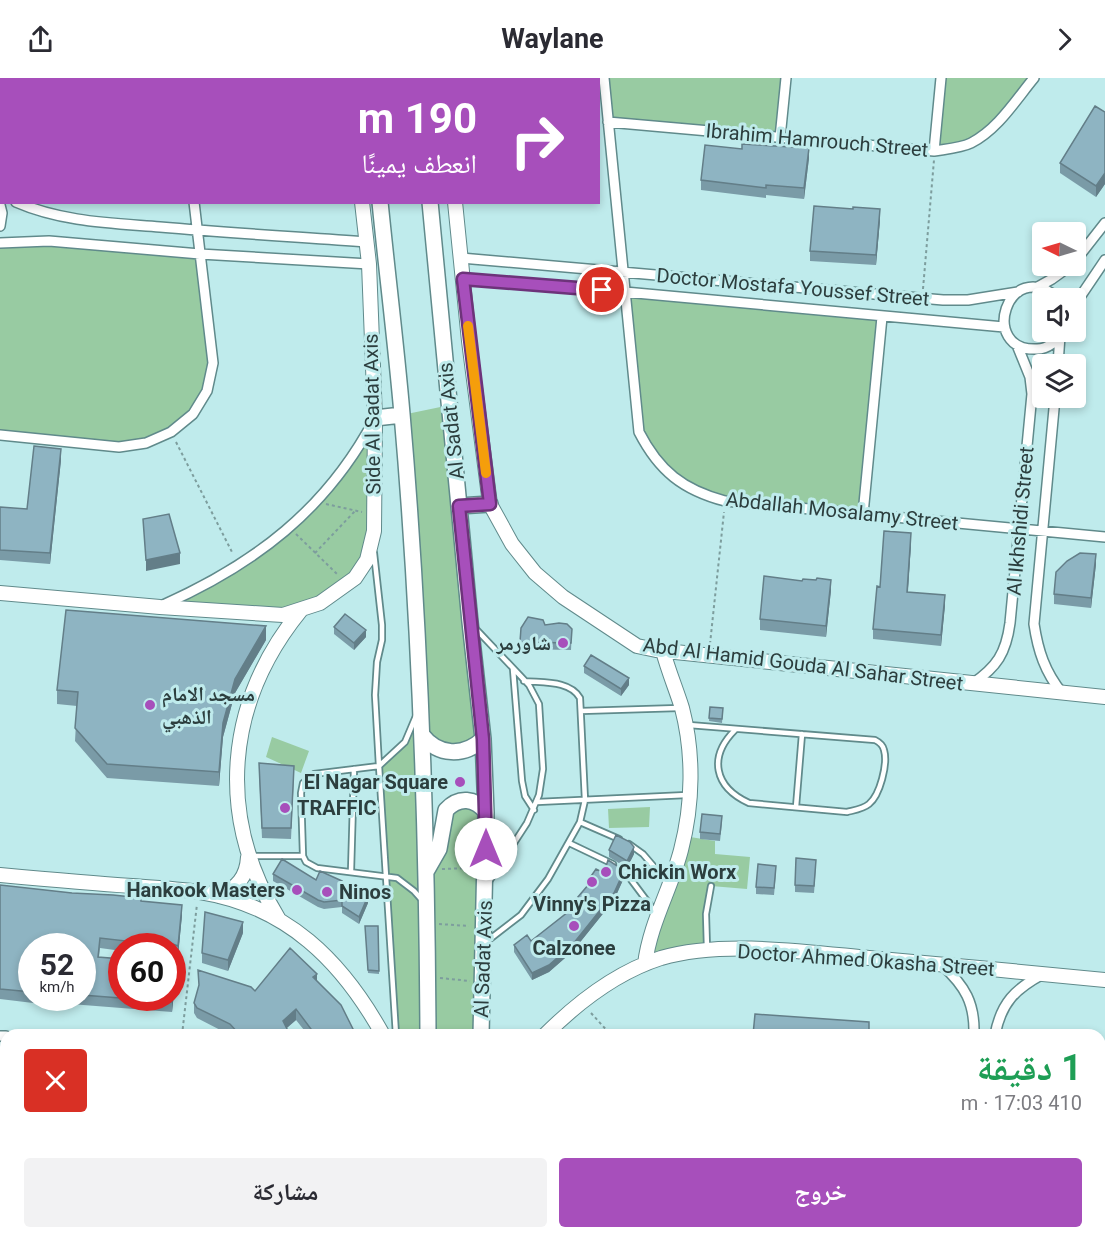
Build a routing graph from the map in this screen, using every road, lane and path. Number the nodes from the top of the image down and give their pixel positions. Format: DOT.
graph roads {
  1 [pos="604,78"];
  2 [pos="786,78"];
  3 [pos="941,78"];
  4 [pos="1034,78"];
  5 [pos="608,122"];
  6 [pos="780,138"];
  7 [pos="934,151"];
  8 [pos="21,204"];
  9 [pos="195,204"];
  10 [pos="362,204"];
  11 [pos="380,204"];
  12 [pos="430,204"];
  13 [pos="455,204"];
  14 [pos="0,205"];
  15 [pos="1105,223"];
  16 [pos="0,226"];
  17 [pos="198,231"];
  18 [pos="366,242"];
  19 [pos="0,243"];
  20 [pos="1086,247"];
  21 [pos="200,254"];
  22 [pos="461,258"];
  23 [pos="1105,260"];
  24 [pos="369,264"];
  25 [pos="623,272"];
  26 [pos="1056,276"];
  27 [pos="463,279"];
  28 [pos="1032,288"];
  29 [pos="1036,288"];
  30 [pos="1086,288"];
  31 [pos="625,292"];
  32 [pos="1018,292"];
  33 [pos="922,298"];
  34 [pos="882,317"];
  35 [pos="1004,327"];
  36 [pos="1054,342"];
  37 [pos="1017,345"];
  38 [pos="1054,408"];
  39 [pos="402,415"];
  40 [pos="375,418"];
  41 [pos="171,432"];
  42 [pos="0,435"];
  43 [pos="725,501"];
  44 [pos="318,502"];
  45 [pos="490,504"];
  46 [pos="459,506"];
  47 [pos="356,510"];
  48 [pos="374,514"];
  49 [pos="863,514"];
  50 [pos="290,528"];
  51 [pos="1019,529"];
  52 [pos="1043,531"];
  53 [pos="1105,537"];
  54 [pos="373,541"];
  55 [pos="315,553"];
  56 [pos="239,565"];
  57 [pos="347,585"];
  58 [pos="0,593"];
  59 [pos="160,607"];
  60 [pos="302,610"];
  61 [pos="470,622"];
  62 [pos="663,651"];
  63 [pos="709,656"];
  64 [pos="513,669"];
  65 [pos="524,681"];
  66 [pos="971,684"];
  67 [pos="1062,693"];
  68 [pos="1105,697"];
  69 [pos="421,706"];
  70 [pos="682,708"];
  71 [pos="581,711"];
  72 [pos="685,724"];
  73 [pos="735,730"];
  74 [pos="802,734"];
  75 [pos="422,735"];
  76 [pos="483,739"];
  77 [pos="379,766"];
  78 [pos="354,769"];
  79 [pos="690,795"];
  80 [pos="585,800"];
  81 [pos="537,802"];
  82 [pos="796,807"];
  83 [pos="534,810"];
  84 [pos="486,812"];
  85 [pos="580,822"];
  86 [pos="569,843"];
  87 [pos="303,855"];
  88 [pos="248,856"];
  89 [pos="485,867"];
  90 [pos="427,870"];
  91 [pos="351,871"];
  92 [pos="0,875"];
  93 [pos="387,875"];
  94 [pos="670,885"];
  95 [pos="711,886"];
  96 [pos="485,888"];
  97 [pos="199,892"];
  98 [pos="219,896"];
  99 [pos="427,907"];
  100 [pos="657,914"];
  101 [pos="279,920"];
  102 [pos="427,924"];
  103 [pos="484,926"];
  104 [pos="484,943"];
  105 [pos="707,951"];
  106 [pos="645,964"];
  107 [pos="942,964"];
  108 [pos="1043,974"];
  109 [pos="428,977"];
  110 [pos="1105,980"];
  111 [pos="482,982"];
  112 [pos="581,1002"];
  113 [pos="183,1029"];
  114 [pos="379,1029"];
  115 [pos="396,1029"];
  116 [pos="428,1029"];
  117 [pos="481,1029"];
  118 [pos="551,1029"];
  119 [pos="606,1029"];
  120 [pos="974,1029"];
  121 [pos="996,1029"];
  1 -- 5 [label="street, Abdallah Mosalamy Street"];
  2 -- 6 [label="street"];
  3 -- 7 [label="street"];
  4 -- 7 [label="street, Ibrahim Hamrouch Street"];
  5 -- 6 [label="street, Ibrahim Hamrouch Street"];
  5 -- 25 [label="street, Abdallah Mosalamy Street"];
  6 -- 7 [label="street, Ibrahim Hamrouch Street"];
  7 -- 33 [label="path"];
  8 -- 17 [label="street"];
  9 -- 17 [label="street"];
  10 -- 18 [label="street, Side Al Sadat Axis"];
  11 -- 39 [label="main road"];
  12 -- 46 [label="main road, Al Sadat Axis"];
  13 -- 22 [label="street"];
  14 -- 16 [label="street"];
  15 -- 20 [label="street"];
  17 -- 18 [label="street"];
  17 -- 21 [label="street"];
  18 -- 24 [label="street, Side Al Sadat Axis"];
  19 -- 21 [label="street"];
  21 -- 24 [label="street"];
  21 -- 41 [label="street"];
  22 -- 25 [label="street, Doctor Mostafa Youssef Street"];
  22 -- 27 [label="street"];
  23 -- 30 [label="street"];
  24 -- 40 [label="street, Side Al Sadat Axis"];
  25 -- 31 [label="street, Abdallah Mosalamy Street"];
  25 -- 33 [label="street, Doctor Mostafa Youssef Street"];
  26 -- 29 [label="street"];
  27 -- 31 [label="street, Doctor Mostafa Youssef Street"];
  27 -- 45 [label="street"];
  28 -- 32 [label="street, Doctor Mostafa Youssef Street"];
  31 -- 34 [label="street, Doctor Mostafa Youssef Street"];
  31 -- 43 [label="street, Abdallah Mosalamy Street"];
  32 -- 33 [label="street, Doctor Mostafa Youssef Street"];
  32 -- 35 [label="street"];
  34 -- 35 [label="street, Doctor Mostafa Youssef Street"];
  34 -- 49 [label="street"];
  35 -- 37 [label="street, Al Ikhshidi Street"];
  36 -- 37 [label="street"];
  37 -- 51 [label="street, Al Ikhshidi Street"];
  38 -- 52 [label="street, Al Ikhshidi Street"];
  39 -- 40 [label="main road"];
  39 -- 69 [label="main road"];
  40 -- 44 [label="street"];
  40 -- 48 [label="street, Side Al Sadat Axis"];
  41 -- 42 [label="street"];
  41 -- 56 [label="path"];
  43 -- 49 [label="street, Abdallah Mosalamy Street"];
  43 -- 63 [label="path"];
  44 -- 47 [label="path"];
  44 -- 50 [label="street"];
  45 -- 46 [label="main road"];
  45 -- 62 [label="street, Abd Al Hamid Gouda Al Sahar Street"];
  46 -- 61 [label="main road, Al Sadat Axis"];
  47 -- 48 [label="path"];
  47 -- 55 [label="path"];
  48 -- 54 [label="street, Side Al Sadat Axis"];
  49 -- 51 [label="street, Abdallah Mosalamy Street"];
  50 -- 55 [label="path"];
  50 -- 56 [label="street"];
  51 -- 52 [label="street, Abdallah Mosalamy Street"];
  51 -- 66 [label="street, Al Ikhshidi Street"];
  52 -- 53 [label="street, Abdallah Mosalamy Street"];
  52 -- 67 [label="street, Al Ikhshidi Street"];
  54 -- 57 [label="street, Side Al Sadat Axis"];
  54 -- 77 [label="lane"];
  55 -- 57 [label="path"];
  56 -- 59 [label="street"];
  57 -- 60 [label="street, Side Al Sadat Axis"];
  58 -- 59 [label="street"];
  59 -- 60 [label="street"];
  60 -- 88 [label="street"];
  61 -- 64 [label="lane"];
  61 -- 76 [label="main road, Al Sadat Axis"];
  62 -- 63 [label="street, Abd Al Hamid Gouda Al Sahar Street"];
  62 -- 70 [label="street"];
  63 -- 66 [label="street, Abd Al Hamid Gouda Al Sahar Street"];
  64 -- 65 [label="lane"];
  64 -- 83 [label="lane"];
  65 -- 71 [label="lane"];
  65 -- 81 [label="lane"];
  66 -- 67 [label="street, Abd Al Hamid Gouda Al Sahar Street"];
  67 -- 68 [label="street, Abd Al Hamid Gouda Al Sahar Street"];
  69 -- 75 [label="main road"];
  69 -- 77 [label="lane"];
  70 -- 71 [label="lane"];
  70 -- 72 [label="street"];
  71 -- 80 [label="lane"];
  72 -- 73 [label="lane"];
  72 -- 79 [label="street"];
  73 -- 74 [label="lane"];
  73 -- 82 [label="lane"];
  74 -- 82 [label="lane"];
  74 -- 82 [label="lane"];
  75 -- 76 [label="main road"];
  75 -- 90 [label="main road"];
  76 -- 84 [label="main road, Al Sadat Axis"];
  77 -- 78 [label="lane"];
  77 -- 93 [label="lane"];
  78 -- 87 [label="lane"];
  78 -- 91 [label="lane"];
  79 -- 80 [label="lane"];
  79 -- 94 [label="street"];
  80 -- 81 [label="lane"];
  80 -- 85 [label="lane"];
  81 -- 83 [label="lane"];
  83 -- 96 [label="lane"];
  84 -- 89 [label="main road, Al Sadat Axis"];
  84 -- 90 [label="main road"];
  85 -- 86 [label="lane"];
  85 -- 94 [label="lane"];
  86 -- 100 [label="lane"];
  86 -- 104 [label="lane"];
  87 -- 88 [label="lane"];
  87 -- 91 [label="lane"];
  88 -- 98 [label="street"];
  88 -- 101 [label="street"];
  89 -- 90 [label="path"];
  89 -- 96 [label="main road, Al Sadat Axis"];
  90 -- 99 [label="main road"];
  91 -- 93 [label="lane"];
  92 -- 97 [label="street"];
  93 -- 99 [label="lane"];
  93 -- 115 [label="lane"];
  94 -- 100 [label="street"];
  95 -- 105 [label="lane"];
  96 -- 103 [label="main road, Al Sadat Axis"];
  97 -- 98 [label="street"];
  97 -- 113 [label="path"];
  98 -- 101 [label="street"];
  99 -- 102 [label="main road"];
  100 -- 106 [label="street"];
  101 -- 114 [label="street"];
  102 -- 103 [label="path"];
  102 -- 109 [label="main road"];
  103 -- 104 [label="main road, Al Sadat Axis"];
  104 -- 111 [label="main road, Al Sadat Axis"];
  105 -- 106 [label="street, Doctor Ahmed Okasha Street"];
  105 -- 107 [label="street, Doctor Ahmed Okasha Street"];
  106 -- 112 [label="street, Doctor Ahmed Okasha Street"];
  107 -- 108 [label="street, Doctor Ahmed Okasha Street"];
  107 -- 120 [label="street"];
  108 -- 110 [label="street, Doctor Ahmed Okasha Street"];
  108 -- 121 [label="street"];
  109 -- 111 [label="path"];
  109 -- 116 [label="main road"];
  111 -- 117 [label="main road, Al Sadat Axis"];
  112 -- 118 [label="street, Doctor Ahmed Okasha Street"];
  112 -- 119 [label="path"];
}
